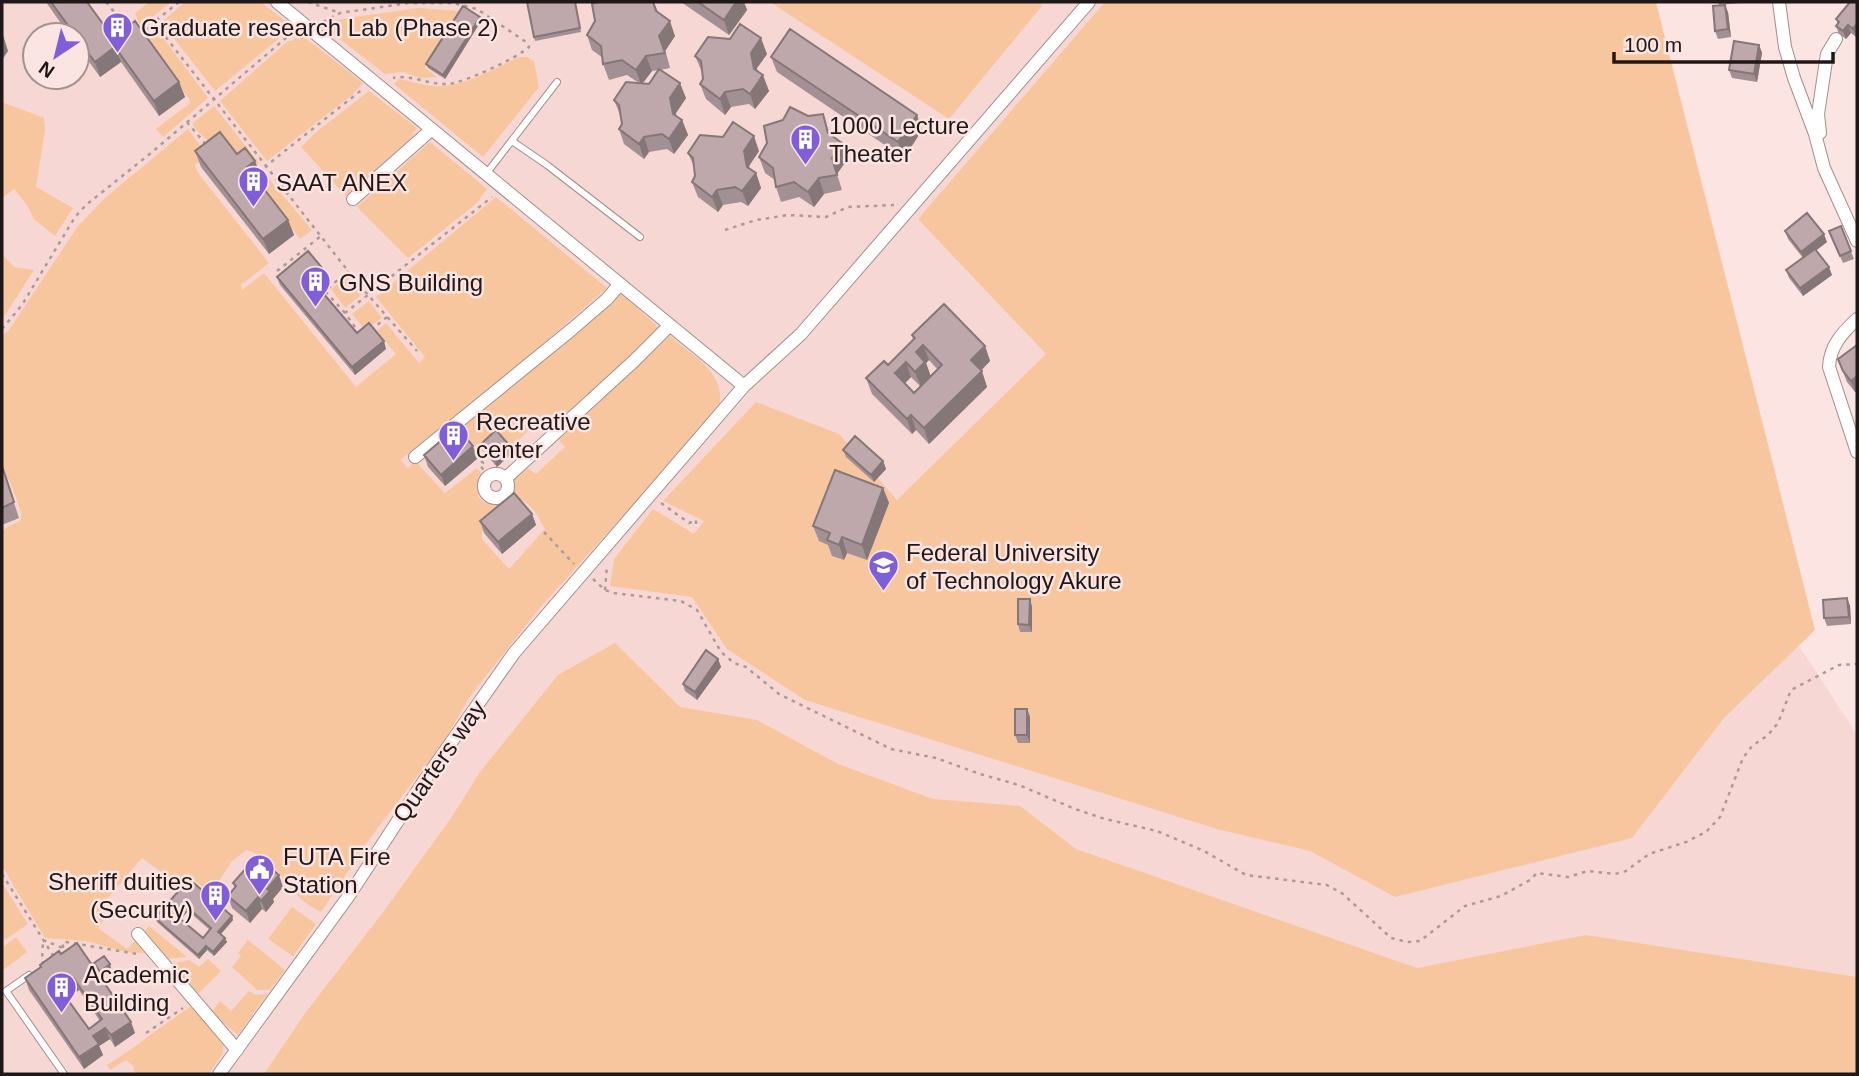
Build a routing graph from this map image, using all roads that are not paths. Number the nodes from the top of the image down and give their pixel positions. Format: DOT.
graph roads {
  1 [pos="278,2"];
  2 [pos="1089,2"];
  3 [pos="1779,2"];
  4 [pos="1836,39"];
  5 [pos="557,82"];
  6 [pos="432,129"];
  7 [pos="512,141"];
  8 [pos="1824,168"];
  9 [pos="486,174"];
  10 [pos="354,199"];
  11 [pos="640,237"];
  12 [pos="1857,241"];
  13 [pos="620,284"];
  14 [pos="1857,319"];
  15 [pos="670,325"];
  16 [pos="744,386"];
  17 [pos="1857,452"];
  18 [pos="415,457"];
  19 [pos="506,478"];
  20 [pos="138,934"];
  21 [pos="29,975"];
  22 [pos="4,992"];
  23 [pos="237,1050"];
  24 [pos="64,1074"];
  25 [pos="219,1074"];
  1 -- 6 [label="street"];
  2 -- 16 [label="street, Quarters way"];
  3 -- 8 [label="street"];
  4 -- 8 [label="street"];
  5 -- 7 [label="lane"];
  6 -- 9 [label="street"];
  6 -- 10 [label="street"];
  7 -- 9 [label="lane"];
  7 -- 11 [label="lane"];
  8 -- 12 [label="street"];
  9 -- 13 [label="street"];
  13 -- 15 [label="street"];
  13 -- 18 [label="street"];
  14 -- 17 [label="street"];
  15 -- 16 [label="street"];
  15 -- 19 [label="street"];
  16 -- 23 [label="street, Quarters way"];
  19 -- 19 [label="street"];
  20 -- 23 [label="street"];
  21 -- 22 [label="lane"];
  22 -- 24 [label="lane"];
  23 -- 25 [label="street, Quarters way"];
}
